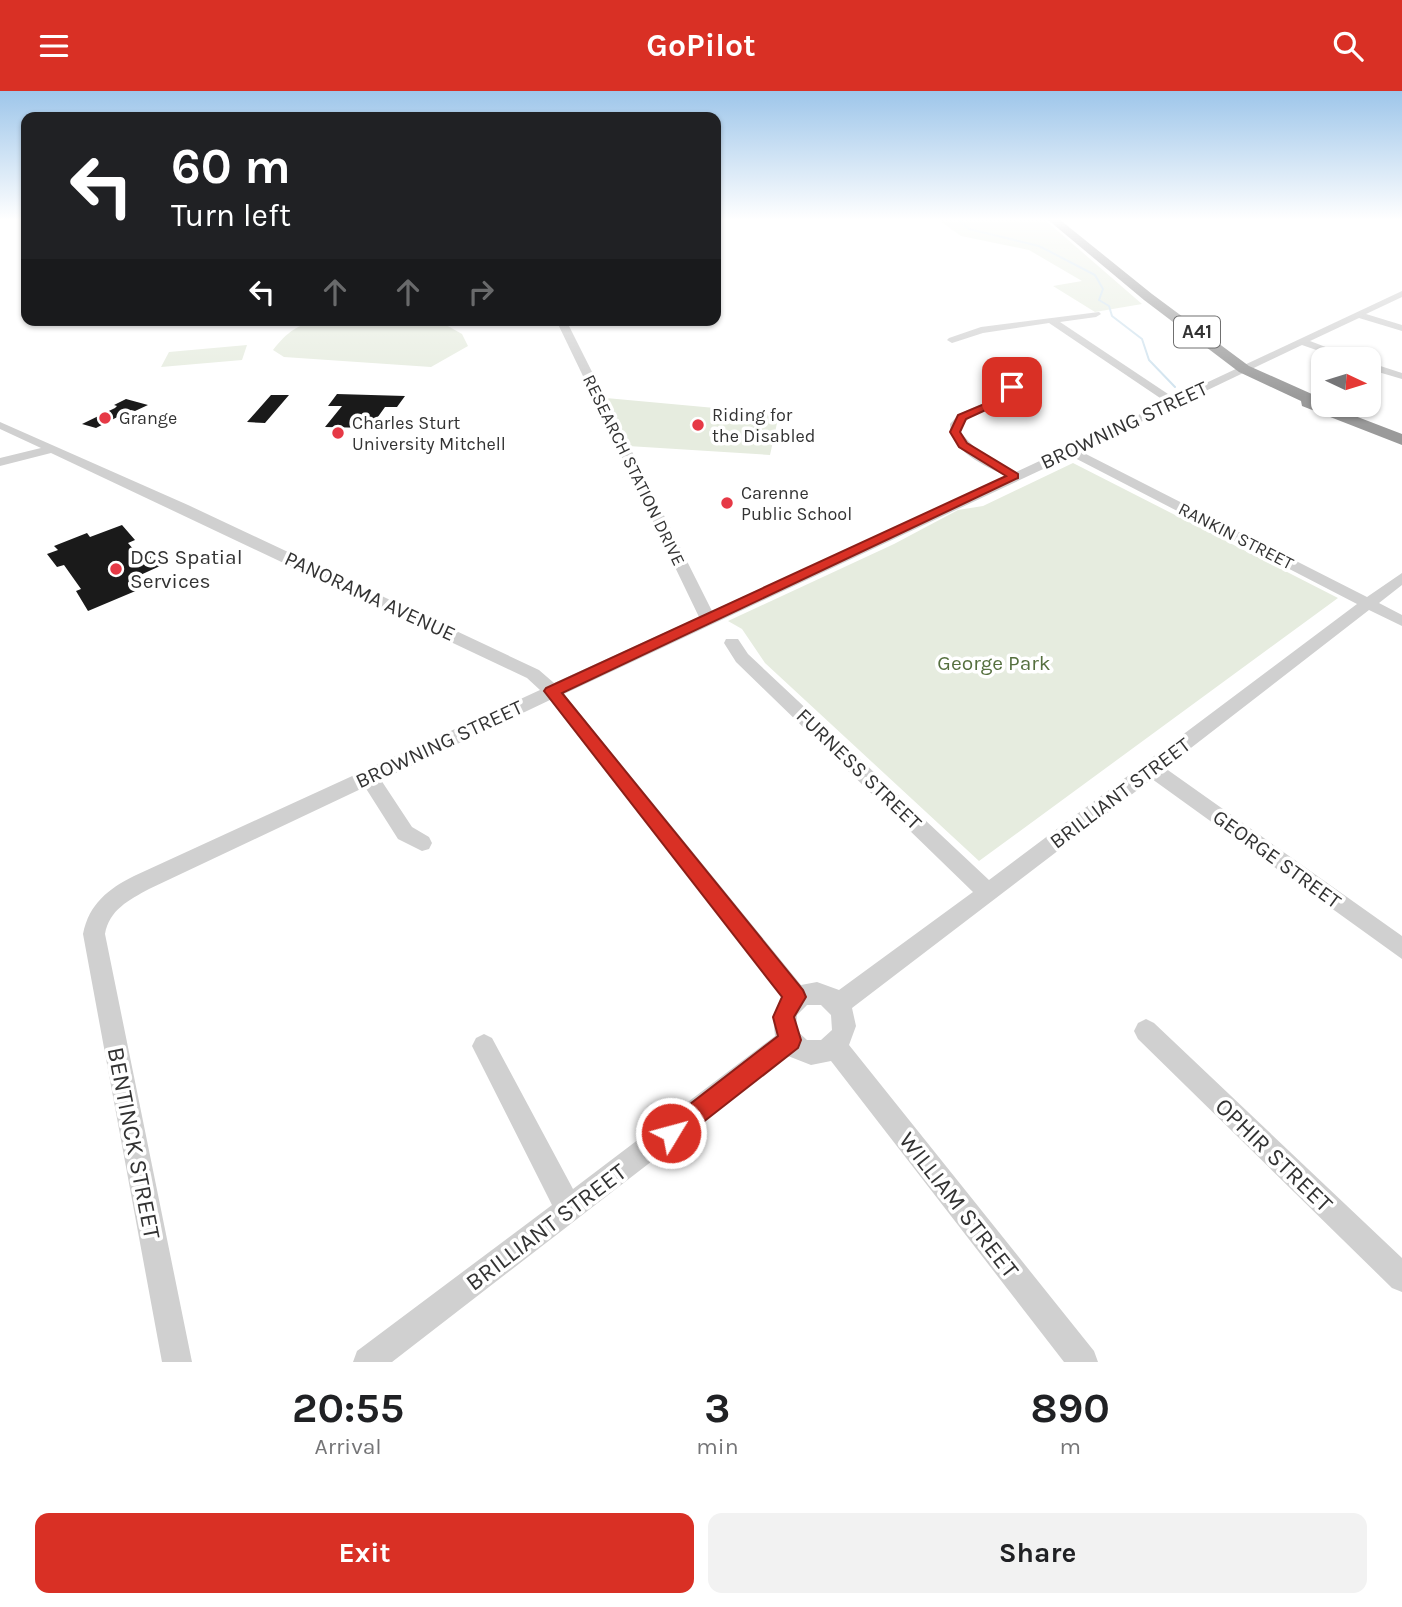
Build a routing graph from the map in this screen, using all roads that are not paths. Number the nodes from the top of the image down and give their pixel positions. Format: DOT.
graph roads {
  1 [pos="1125,278"];
  2 [pos="1402,294"];
  3 [pos="1148,297"];
  4 [pos="1096,314"];
  5 [pos="1358,315"];
  6 [pos="1052,321"];
  7 [pos="564,326"];
  8 [pos="1402,328"];
  9 [pos="952,340"];
  10 [pos="1303,342"];
  11 [pos="1317,347"];
  12 [pos="1217,349"];
  13 [pos="1264,360"];
  14 [pos="1381,369"];
  15 [pos="1241,370"];
  16 [pos="1402,376"];
  17 [pos="1011,377"];
  18 [pos="1311,399"];
  19 [pos="1173,403"];
  20 [pos="1358,417"];
  21 [pos="0,425"];
  22 [pos="1402,434"];
  23 [pos="1402,440"];
  24 [pos="51,449"];
  25 [pos="1071,451"];
  26 [pos="0,462"];
  27 [pos="1014,476"];
  28 [pos="1402,577"];
  29 [pos="1368,603"];
  30 [pos="708,619"];
  31 [pos="1402,621"];
  32 [pos="732,643"];
  33 [pos="552,691"];
  34 [pos="1152,768"];
  35 [pos="369,777"];
  36 [pos="422,843"];
  37 [pos="988,893"];
  38 [pos="94,923"];
  39 [pos="1402,949"];
  40 [pos="796,997"];
  41 [pos="836,1005"];
  42 [pos="1146,1031"];
  43 [pos="790,1040"];
  44 [pos="484,1047"];
  45 [pos="835,1047"];
  46 [pos="569,1210"];
  47 [pos="1402,1278"];
  48 [pos="177,1362"];
  49 [pos="368,1362"];
  50 [pos="1083,1362"];
  1 -- 3 [label="highway, A41"];
  2 -- 5 [label="street, BROWNING STREET"];
  3 -- 12 [label="highway, A41"];
  3 -- 15 [label="highway, A41"];
  4 -- 6 [label="street"];
  5 -- 8 [label="street"];
  5 -- 10 [label="street, BROWNING STREET"];
  6 -- 9 [label="street"];
  6 -- 19 [label="street"];
  7 -- 30 [label="street, RESEARCH STATION DRIVE"];
  10 -- 11 [label="street"];
  10 -- 13 [label="street, BROWNING STREET"];
  12 -- 13 [label="highway"];
  12 -- 15 [label="highway, A41"];
  13 -- 15 [label="street, BROWNING STREET"];
  14 -- 16 [label="street"];
  15 -- 18 [label="highway, A41"];
  15 -- 19 [label="street, BROWNING STREET"];
  15 -- 23 [label="highway, A41"];
  17 -- 27 [label="street"];
  19 -- 25 [label="street, BROWNING STREET"];
  20 -- 22 [label="highway, A41"];
  21 -- 24 [label="street"];
  24 -- 26 [label="street"];
  24 -- 33 [label="street, PANORAMA AVENUE"];
  25 -- 27 [label="street, BROWNING STREET"];
  25 -- 29 [label="street, RANKIN STREET"];
  27 -- 30 [label="street, BROWNING STREET"];
  28 -- 29 [label="street, BRILLIANT STREET"];
  29 -- 31 [label="street, RANKIN STREET"];
  29 -- 34 [label="street, BRILLIANT STREET"];
  30 -- 33 [label="street, BROWNING STREET"];
  32 -- 37 [label="street, FURNESS STREET"];
  33 -- 35 [label="street, BROWNING STREET"];
  33 -- 40 [label="street"];
  34 -- 37 [label="street, BRILLIANT STREET"];
  34 -- 39 [label="street, GEORGE STREET"];
  35 -- 36 [label="street"];
  35 -- 38 [label="street, BROWNING STREET"];
  37 -- 41 [label="street, BRILLIANT STREET"];
  38 -- 48 [label="street, BENTINCK STREET"];
  40 -- 41 [label="street"];
  40 -- 43 [label="street"];
  41 -- 45 [label="street"];
  42 -- 47 [label="street, OPHIR STREET"];
  43 -- 45 [label="street"];
  43 -- 46 [label="street, BRILLIANT STREET"];
  44 -- 46 [label="street"];
  45 -- 50 [label="street, WILLIAM STREET"];
  46 -- 49 [label="street, BRILLIANT STREET"];
}
